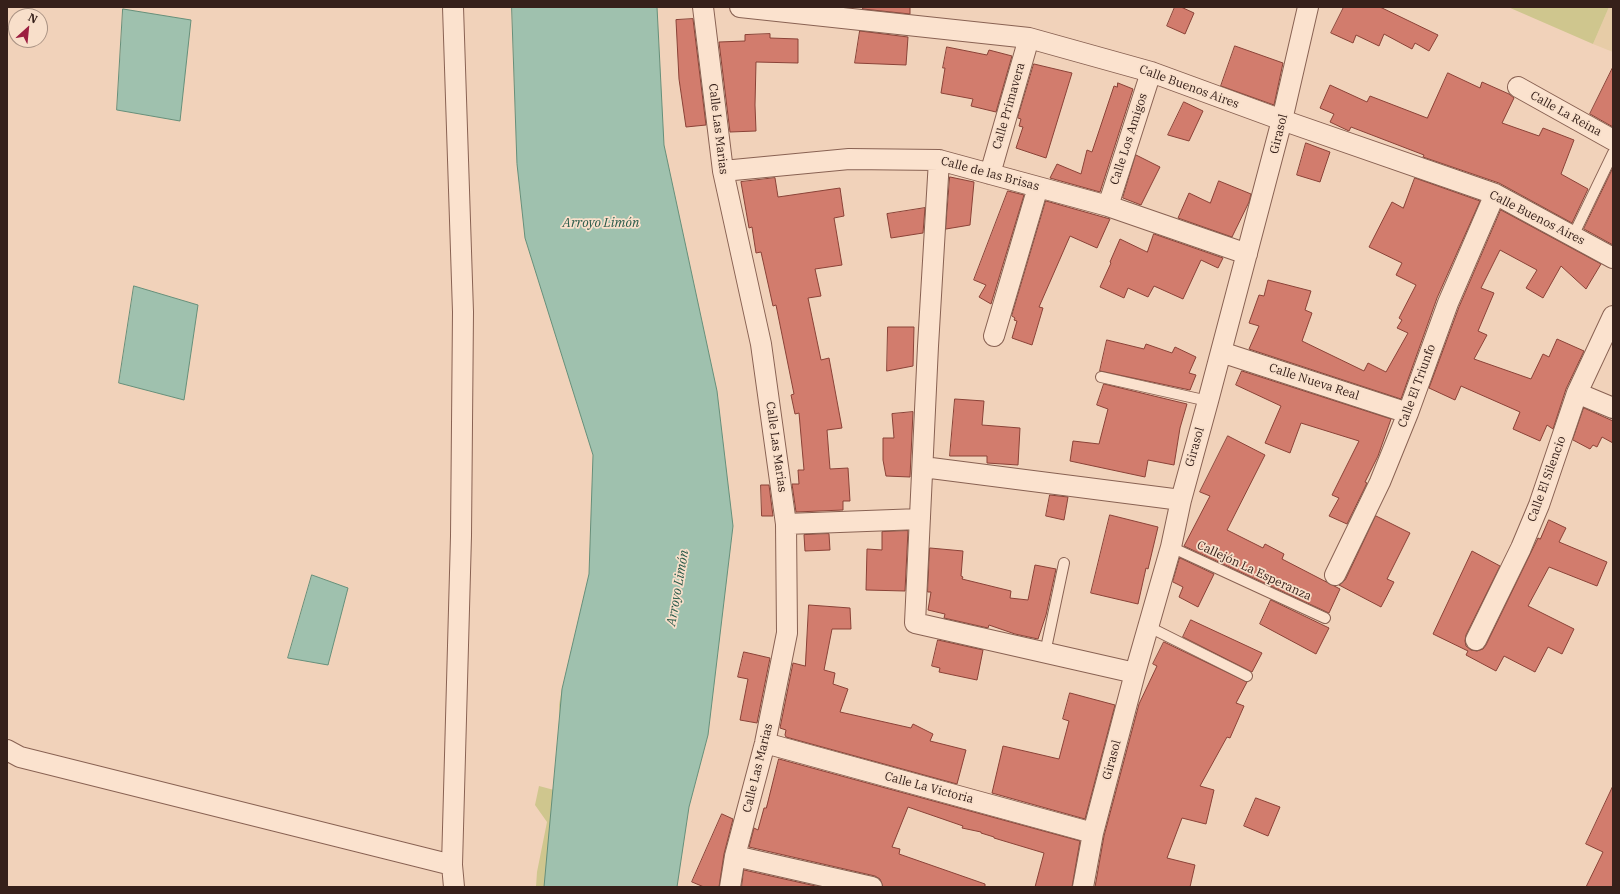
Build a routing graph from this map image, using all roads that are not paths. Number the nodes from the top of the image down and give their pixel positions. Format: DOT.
graph roads {
  1 [pos="453,7"];
  2 [pos="703,7"];
  3 [pos="740,7"];
  4 [pos="1308,7"];
  5 [pos="899,16"];
  6 [pos="1029,38"];
  7 [pos="1151,72"];
  8 [pos="1518,87"];
  9 [pos="1282,120"];
  10 [pos="1613,140"];
  11 [pos="1613,153"];
  12 [pos="938,160"];
  13 [pos="723,171"];
  14 [pos="990,174"];
  15 [pos="1038,187"];
  16 [pos="1495,194"];
  17 [pos="1108,206"];
  18 [pos="1574,236"];
  19 [pos="1247,254"];
  20 [pos="1613,258"];
  21 [pos="1613,316"];
  22 [pos="994,336"];
  23 [pos="1221,352"];
  24 [pos="1101,377"];
  25 [pos="1577,393"];
  26 [pos="1208,401"];
  27 [pos="1613,408"];
  28 [pos="1408,413"];
  29 [pos="923,467"];
  30 [pos="1180,500"];
  31 [pos="920,518"];
  32 [pos="786,524"];
  33 [pos="1171,546"];
  34 [pos="1064,563"];
  35 [pos="1335,575"];
  36 [pos="1325,618"];
  37 [pos="1149,627"];
  38 [pos="1476,640"];
  39 [pos="1045,653"];
  40 [pos="1135,674"];
  41 [pos="1247,676"];
  42 [pos="765,743"];
  43 [pos="7,750"];
  44 [pos="1093,833"];
  45 [pos="735,856"];
  46 [pos="452,865"];
  47 [pos="454,887"];
  48 [pos="730,887"];
  49 [pos="872,887"];
  50 [pos="1083,887"];
  1 -- 46 [label="street"];
  2 -- 13 [label="street, Calle Las Marias"];
  3 -- 5 [label="street, Calle Buenos Aires"];
  4 -- 9 [label="street, Girasol"];
  5 -- 6 [label="street, Calle Buenos Aires"];
  6 -- 7 [label="street, Calle Buenos Aires"];
  6 -- 14 [label="street, Calle Primavera"];
  7 -- 9 [label="street, Calle Buenos Aires"];
  7 -- 17 [label="street, Calle Los Amigos"];
  8 -- 10 [label="street, Calle La Reina"];
  9 -- 16 [label="street, Calle Buenos Aires"];
  9 -- 19 [label="street, Girasol"];
  11 -- 18 [label="lane"];
  12 -- 13 [label="street, Calle de las Brisas"];
  12 -- 14 [label="street, Calle de las Brisas"];
  12 -- 29 [label="street"];
  13 -- 32 [label="street, Calle Las Marias"];
  14 -- 15 [label="street, Calle de las Brisas"];
  15 -- 17 [label="street, Calle de las Brisas"];
  15 -- 22 [label="street"];
  16 -- 18 [label="street, Calle Buenos Aires"];
  16 -- 28 [label="street, Calle El Triunfo"];
  17 -- 19 [label="street, Calle de las Brisas"];
  18 -- 20 [label="street, Calle Buenos Aires"];
  19 -- 23 [label="street, Girasol"];
  21 -- 25 [label="street, Calle El Silencio"];
  23 -- 26 [label="street, Girasol"];
  23 -- 28 [label="street, Calle Nueva Real"];
  24 -- 26 [label="lane"];
  25 -- 27 [label="street"];
  25 -- 38 [label="street, Calle El Silencio"];
  26 -- 30 [label="street, Girasol"];
  28 -- 35 [label="street, Calle El Triunfo"];
  29 -- 30 [label="street"];
  29 -- 31 [label="street"];
  30 -- 33 [label="street, Girasol"];
  31 -- 32 [label="street"];
  31 -- 39 [label="street"];
  32 -- 42 [label="street, Calle Las Marias"];
  33 -- 36 [label="lane, Callejón La Esperanza"];
  33 -- 37 [label="street, Girasol"];
  34 -- 39 [label="lane"];
  37 -- 40 [label="street, Girasol"];
  37 -- 41 [label="lane"];
  39 -- 40 [label="street"];
  40 -- 44 [label="street, Girasol"];
  42 -- 44 [label="street, Calle La Victoria"];
  42 -- 45 [label="street, Calle Las Marias"];
  43 -- 46 [label="street"];
  44 -- 50 [label="street, Girasol"];
  45 -- 48 [label="street, Calle Las Marias"];
  45 -- 49 [label="street"];
  46 -- 47 [label="street"];
}
